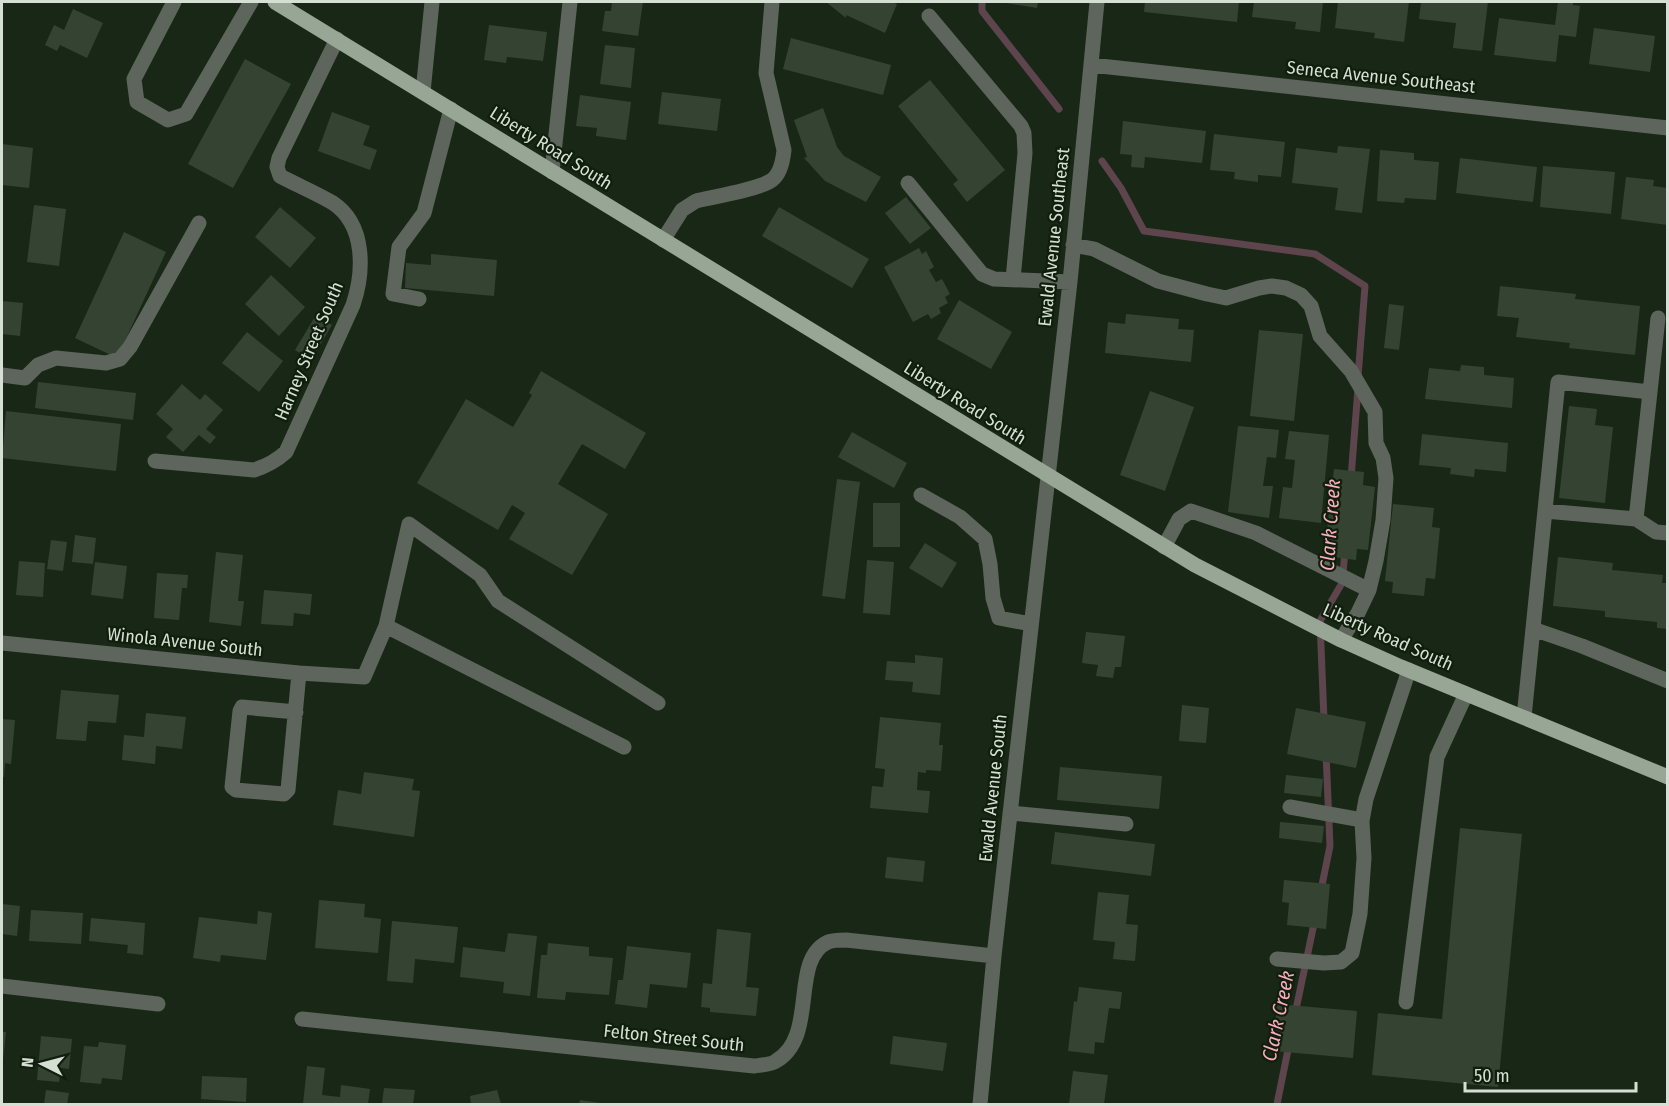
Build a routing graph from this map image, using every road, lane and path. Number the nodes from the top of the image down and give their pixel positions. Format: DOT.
graph roads {
  1 [pos="174,2"];
  2 [pos="251,2"];
  3 [pos="275,2"];
  4 [pos="432,2"];
  5 [pos="570,2"];
  6 [pos="772,2"];
  7 [pos="1097,2"];
  8 [pos="929,16"];
  9 [pos="337,39"];
  10 [pos="1091,65"];
  11 [pos="423,92"];
  12 [pos="451,109"];
  13 [pos="1668,128"];
  14 [pos="552,172"];
  15 [pos="908,183"];
  16 [pos="199,223"];
  17 [pos="663,240"];
  18 [pos="1073,245"];
  19 [pos="1013,279"];
  20 [pos="1070,282"];
  21 [pos="419,299"];
  22 [pos="1658,318"];
  23 [pos="2,375"];
  24 [pos="1650,392"];
  25 [pos="155,460"];
  26 [pos="1047,476"];
  27 [pos="921,495"];
  28 [pos="1545,511"];
  29 [pos="1636,519"];
  30 [pos="1668,533"];
  31 [pos="1164,547"];
  32 [pos="1369,590"];
  33 [pos="1031,624"];
  34 [pos="386,626"];
  35 [pos="1533,628"];
  36 [pos="1341,640"];
  37 [pos="2,643"];
  38 [pos="1409,670"];
  39 [pos="299,673"];
  40 [pos="1668,681"];
  41 [pos="1466,694"];
  42 [pos="658,703"];
  43 [pos="296,712"];
  44 [pos="1524,717"];
  45 [pos="624,747"];
  46 [pos="1668,777"];
  47 [pos="1290,807"];
  48 [pos="1010,813"];
  49 [pos="1362,820"];
  50 [pos="1126,824"];
  51 [pos="994,956"];
  52 [pos="1277,959"];
  53 [pos="2,986"];
  54 [pos="1406,1002"];
  55 [pos="158,1004"];
  56 [pos="302,1019"];
  57 [pos="980,1104"];
  1 -- 2 [label="street"];
  3 -- 9 [label="main road, Liberty Road South"];
  4 -- 11 [label="street"];
  5 -- 14 [label="street"];
  6 -- 17 [label="street"];
  7 -- 10 [label="street, Ewald Avenue Southeast"];
  8 -- 19 [label="street"];
  9 -- 11 [label="main road, Liberty Road South"];
  9 -- 25 [label="street, Harney Street South"];
  10 -- 13 [label="street, Seneca Avenue Southeast"];
  10 -- 18 [label="street, Ewald Avenue Southeast"];
  11 -- 12 [label="main road, Liberty Road South"];
  12 -- 14 [label="main road, Liberty Road South"];
  12 -- 21 [label="street"];
  14 -- 17 [label="main road, Liberty Road South"];
  15 -- 19 [label="street"];
  16 -- 23 [label="street"];
  17 -- 26 [label="main road, Liberty Road South"];
  18 -- 20 [label="street, Ewald Avenue Southeast"];
  18 -- 32 [label="street"];
  19 -- 20 [label="street"];
  20 -- 26 [label="street, Ewald Avenue Southeast"];
  22 -- 24 [label="street"];
  24 -- 28 [label="street"];
  24 -- 29 [label="street"];
  26 -- 31 [label="main road, Liberty Road South"];
  26 -- 33 [label="street, Ewald Avenue South"];
  27 -- 33 [label="street"];
  28 -- 29 [label="street"];
  28 -- 35 [label="street"];
  29 -- 30 [label="street"];
  31 -- 32 [label="street"];
  31 -- 36 [label="main road, Liberty Road South"];
  32 -- 36 [label="street"];
  33 -- 48 [label="street, Ewald Avenue South"];
  34 -- 39 [label="street, Winola Avenue South"];
  34 -- 42 [label="street"];
  34 -- 45 [label="street"];
  35 -- 40 [label="street"];
  35 -- 44 [label="street"];
  36 -- 38 [label="main road, Liberty Road South"];
  37 -- 39 [label="street, Winola Avenue South"];
  38 -- 41 [label="main road, Liberty Road South"];
  38 -- 49 [label="street"];
  39 -- 43 [label="street"];
  41 -- 44 [label="main road, Liberty Road South"];
  41 -- 54 [label="street"];
  43 -- 43 [label="street"];
  44 -- 46 [label="main road, Liberty Road South"];
  47 -- 49 [label="street"];
  48 -- 50 [label="street"];
  48 -- 51 [label="street, Ewald Avenue South"];
  49 -- 52 [label="street"];
  51 -- 56 [label="street, Felton Street South"];
  51 -- 57 [label="street, Ewald Avenue South"];
  53 -- 55 [label="street"];
}
